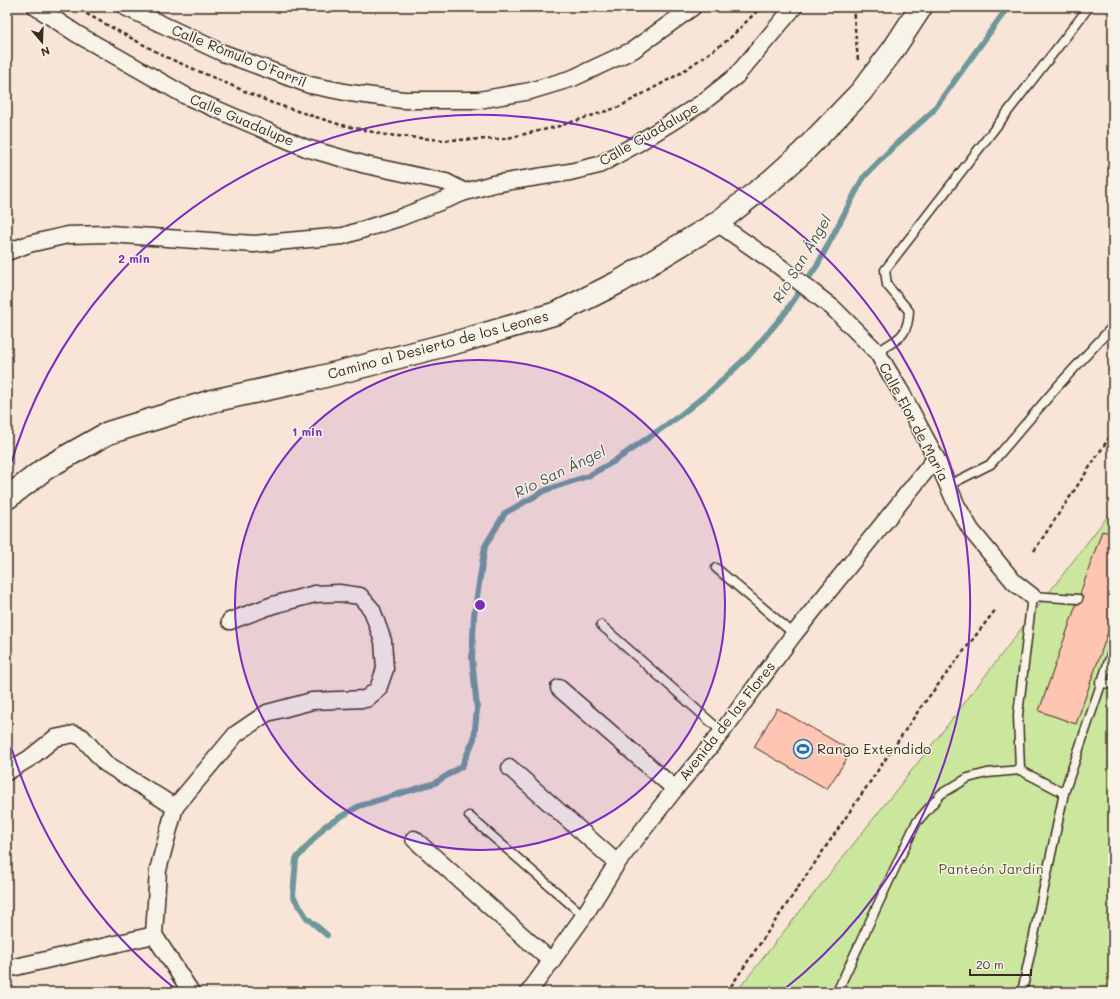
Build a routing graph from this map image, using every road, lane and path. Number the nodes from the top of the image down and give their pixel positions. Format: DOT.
graph roads {
  1 [pos="36,7"];
  2 [pos="124,7"];
  3 [pos="693,7"];
  4 [pos="794,7"];
  5 [pos="853,7"];
  6 [pos="921,7"];
  7 [pos="1089,7"];
  8 [pos="861,92"];
  9 [pos="465,192"];
  10 [pos="717,222"];
  11 [pos="7,252"];
  12 [pos="1113,326"];
  13 [pos="877,352"];
  14 [pos="1113,432"];
  15 [pos="936,458"];
  16 [pos="947,486"];
  17 [pos="7,498"];
  18 [pos="1034,551"];
  19 [pos="716,568"];
  20 [pos="1032,596"];
  21 [pos="1078,599"];
  22 [pos="996,609"];
  23 [pos="230,621"];
  24 [pos="601,625"];
  25 [pos="794,634"];
  26 [pos="1113,649"];
  27 [pos="1100,682"];
  28 [pos="1113,685"];
  29 [pos="559,688"];
  30 [pos="722,732"];
  31 [pos="510,768"];
  32 [pos="1020,770"];
  33 [pos="7,772"];
  34 [pos="674,789"];
  35 [pos="1064,793"];
  36 [pos="175,807"];
  37 [pos="468,816"];
  38 [pos="414,839"];
  39 [pos="617,863"];
  40 [pos="584,916"];
  41 [pos="154,935"];
  42 [pos="552,962"];
  43 [pos="7,969"];
  44 [pos="191,992"];
  45 [pos="528,992"];
  46 [pos="727,992"];
  47 [pos="837,992"];
  48 [pos="1022,992"];
  1 -- 9 [label="street, Calle Guadalupe"];
  2 -- 3 [label="street, Calle Rómulo O'Farril"];
  4 -- 9 [label="street, Calle Guadalupe"];
  5 -- 8 [label="path"];
  6 -- 8 [label="main road, Camino al Desierto de los Leones"];
  7 -- 13 [label="lane"];
  8 -- 10 [label="main road, Camino al Desierto de los Leones"];
  9 -- 11 [label="street, Calle Guadalupe"];
  10 -- 13 [label="street, Calle Flor de María"];
  10 -- 17 [label="main road, Camino al Desierto de los Leones"];
  12 -- 16 [label="lane"];
  13 -- 15 [label="street, Calle Flor de María"];
  14 -- 18 [label="path"];
  15 -- 16 [label="street, Calle Flor de María"];
  15 -- 25 [label="street, Avenida de las Flores"];
  16 -- 20 [label="street, Calle Flor de María"];
  19 -- 25 [label="lane"];
  20 -- 21 [label="lane"];
  20 -- 32 [label="lane"];
  22 -- 46 [label="path"];
  23 -- 36 [label="street"];
  24 -- 30 [label="lane"];
  25 -- 30 [label="street, Avenida de las Flores"];
  26 -- 27 [label="lane"];
  27 -- 28 [label="lane"];
  27 -- 35 [label="lane"];
  29 -- 34 [label="street"];
  30 -- 34 [label="street, Avenida de las Flores"];
  31 -- 39 [label="street"];
  32 -- 35 [label="lane"];
  32 -- 47 [label="lane"];
  33 -- 36 [label="street"];
  34 -- 39 [label="street, Avenida de las Flores"];
  35 -- 48 [label="lane"];
  36 -- 41 [label="street"];
  37 -- 40 [label="lane"];
  38 -- 42 [label="street"];
  39 -- 40 [label="street, Avenida de las Flores"];
  40 -- 42 [label="street, Avenida de las Flores"];
  41 -- 43 [label="street"];
  41 -- 44 [label="street"];
  42 -- 45 [label="street, Avenida de las Flores"];
}
